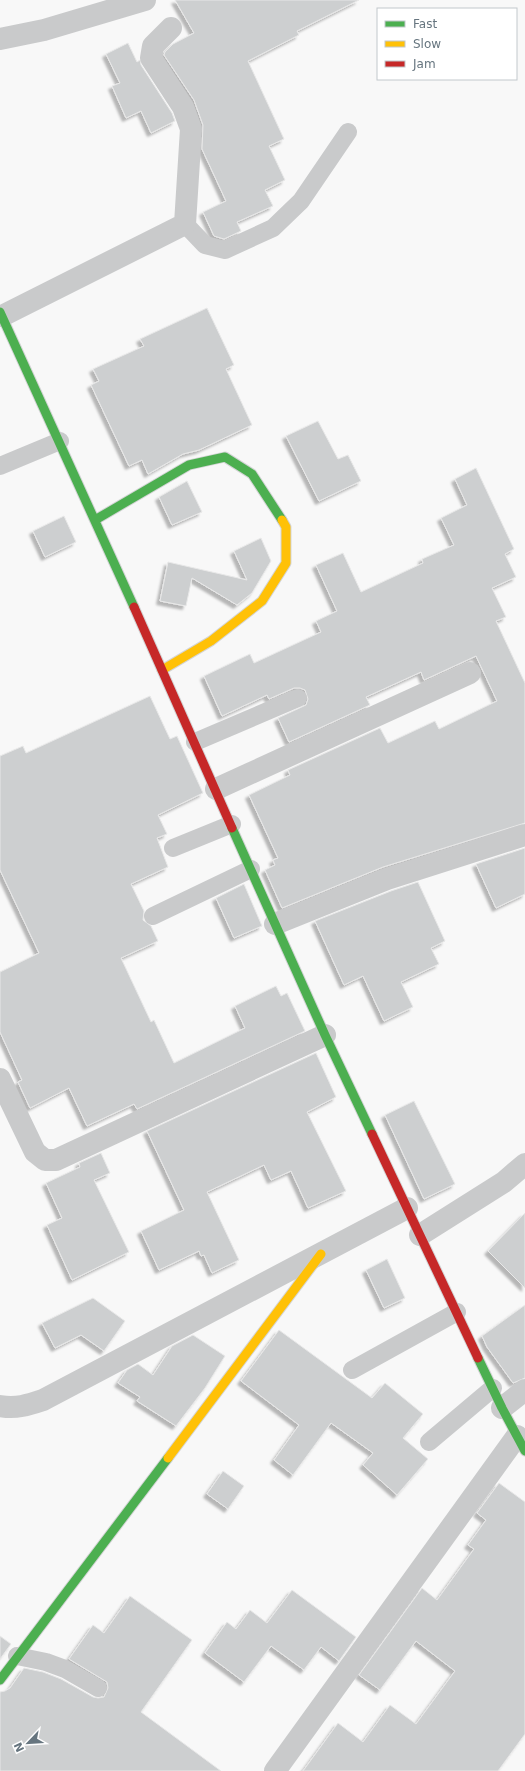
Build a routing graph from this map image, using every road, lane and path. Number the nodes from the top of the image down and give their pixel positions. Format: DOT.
graph roads {
  1 [pos="145,0"];
  2 [pos="171,28"];
  3 [pos="0,39"];
  4 [pos="348,132"];
  5 [pos="185,224"];
  6 [pos="1,314"];
  7 [pos="60,441"];
  8 [pos="0,466"];
  9 [pos="95,520"];
  10 [pos="162,670"];
  11 [pos="470,673"];
  12 [pos="298,698"];
  13 [pos="195,742"];
  14 [pos="216,789"];
  15 [pos="232,824"];
  16 [pos="525,835"];
  17 [pos="173,848"];
  18 [pos="251,869"];
  19 [pos="153,916"];
  20 [pos="275,924"];
  21 [pos="325,1034"];
  22 [pos="0,1079"];
  23 [pos="525,1164"];
  24 [pos="407,1208"];
  25 [pos="420,1235"];
  26 [pos="321,1254"];
  27 [pos="457,1312"];
  28 [pos="352,1370"];
  29 [pos="493,1388"];
  30 [pos="525,1390"];
  31 [pos="0,1406"];
  32 [pos="502,1408"];
  33 [pos="429,1442"];
  34 [pos="521,1443"];
  35 [pos="18,1656"];
  36 [pos="0,1680"];
  37 [pos="98,1688"];
  38 [pos="274,1771"];
  1 -- 3 [label="street"];
  2 -- 5 [label="street"];
  4 -- 5 [label="lane"];
  5 -- 6 [label="street"];
  6 -- 7 [label="street"];
  7 -- 8 [label="lane"];
  7 -- 9 [label="street"];
  9 -- 10 [label="street"];
  9 -- 10 [label="street"];
  10 -- 13 [label="street"];
  11 -- 14 [label="street"];
  12 -- 13 [label="lane"];
  13 -- 14 [label="street"];
  14 -- 15 [label="street"];
  15 -- 17 [label="lane"];
  15 -- 18 [label="street"];
  16 -- 20 [label="street"];
  18 -- 19 [label="lane"];
  18 -- 20 [label="street"];
  20 -- 21 [label="street"];
  21 -- 22 [label="street"];
  21 -- 24 [label="street"];
  23 -- 25 [label="street"];
  24 -- 25 [label="street"];
  24 -- 26 [label="street"];
  25 -- 27 [label="street"];
  26 -- 31 [label="street"];
  26 -- 35 [label="street"];
  27 -- 28 [label="lane"];
  27 -- 29 [label="street"];
  29 -- 32 [label="street"];
  29 -- 33 [label="lane"];
  30 -- 32 [label="street"];
  32 -- 34 [label="street"];
  34 -- 38 [label="street"];
  35 -- 36 [label="street"];
  35 -- 37 [label="lane"];
}
